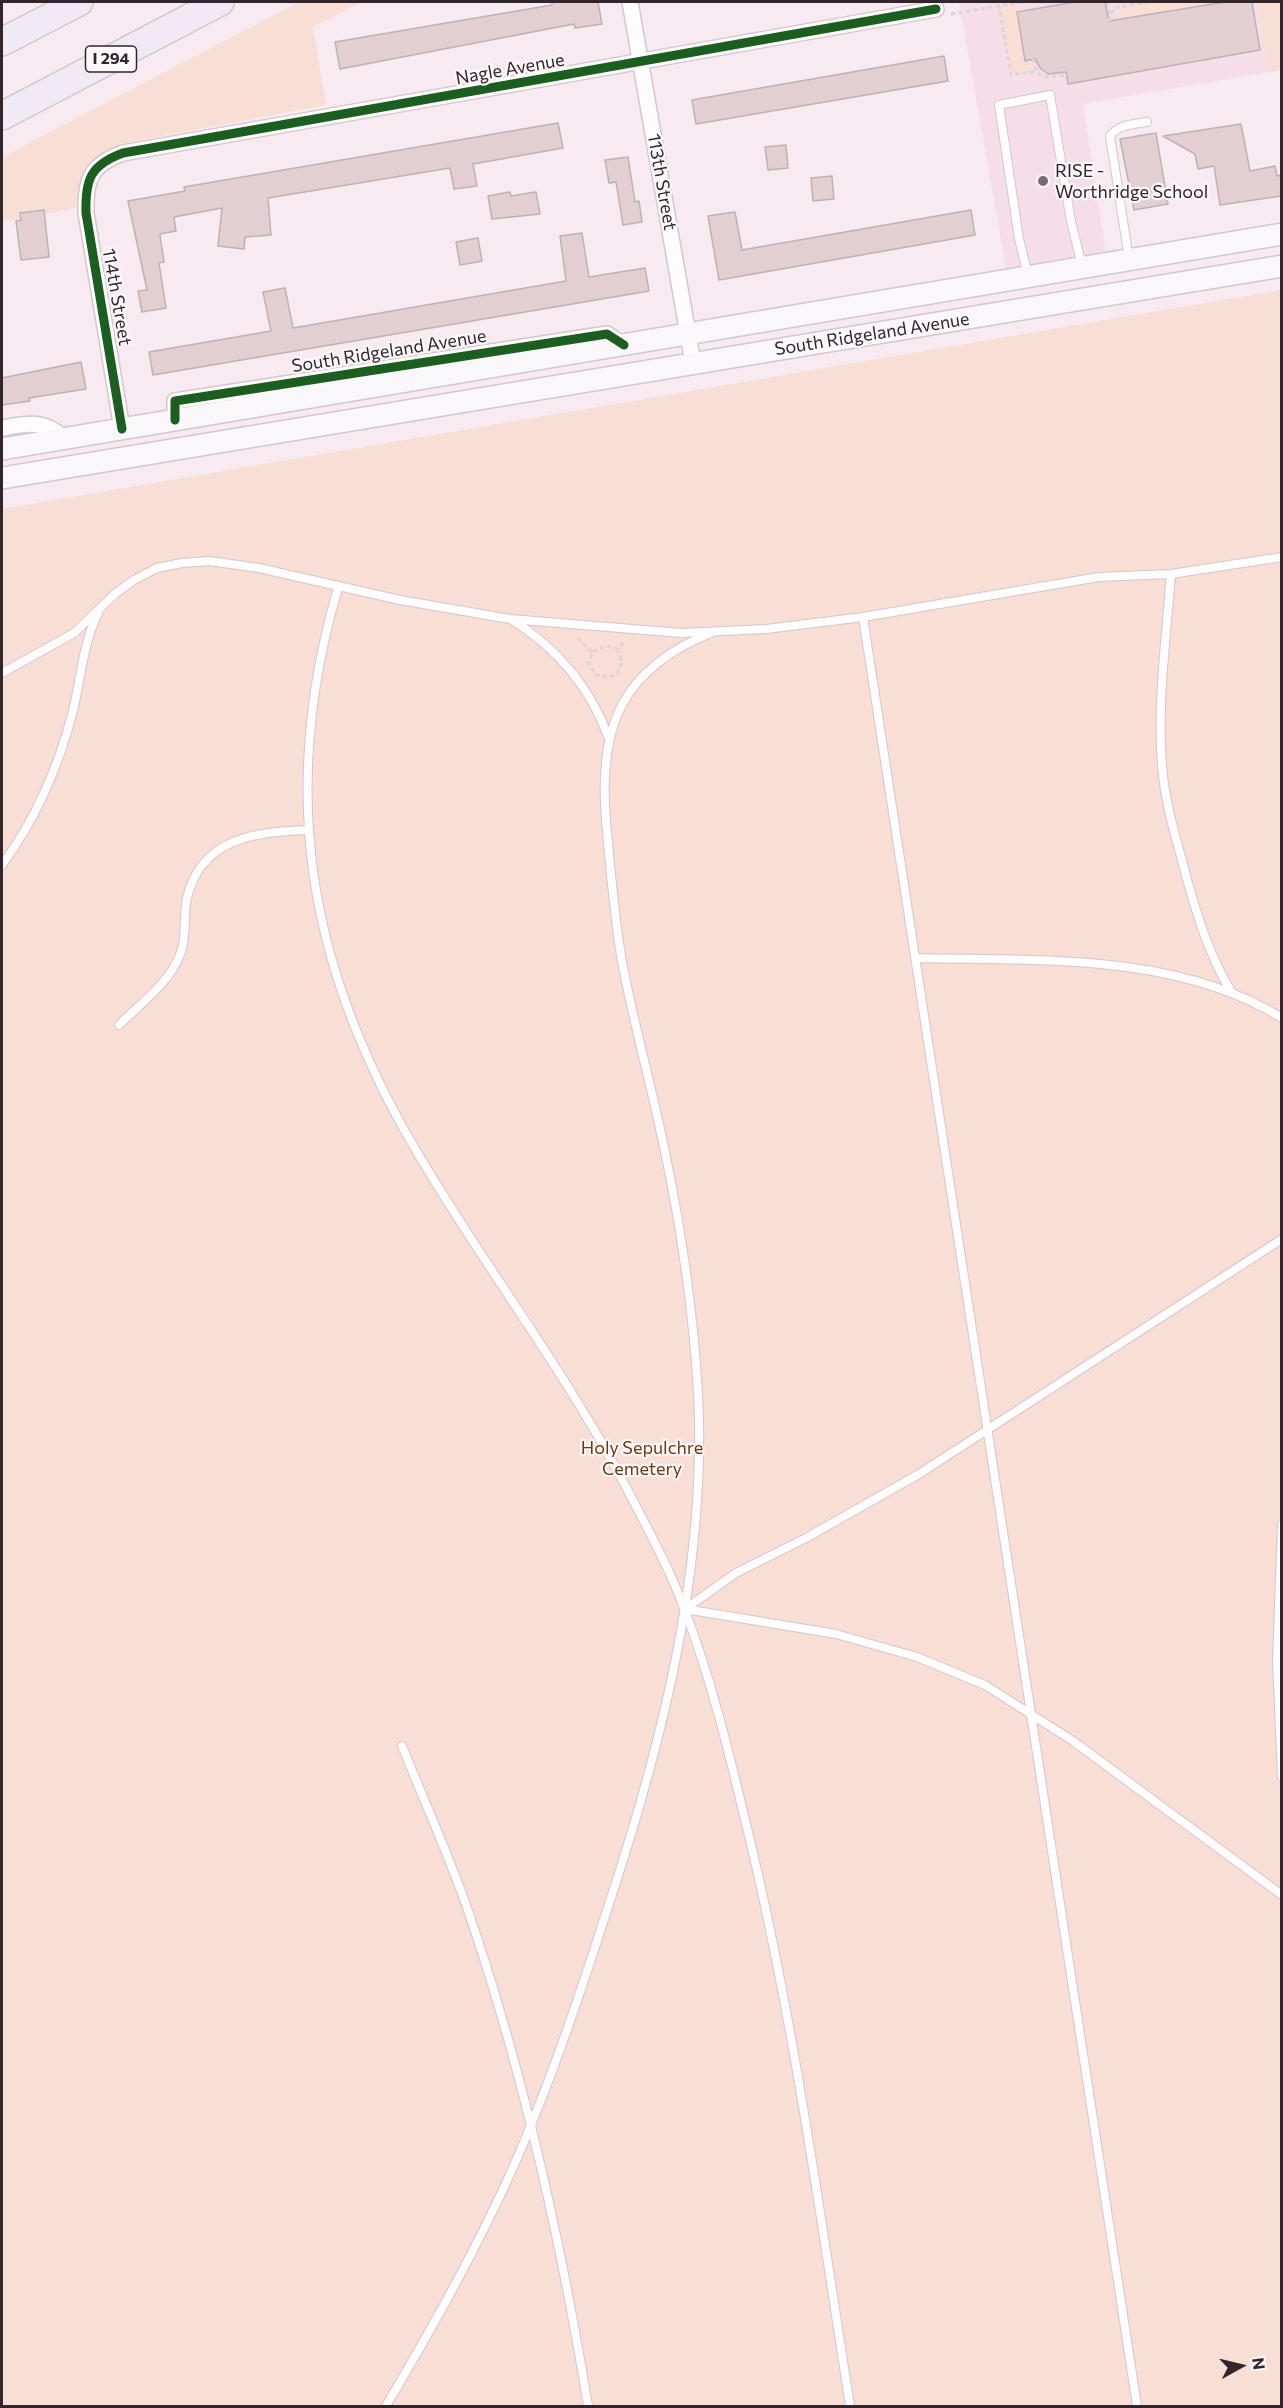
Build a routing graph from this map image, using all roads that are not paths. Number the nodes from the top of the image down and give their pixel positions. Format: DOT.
graph roads {
  1 [pos="79,2"];
  2 [pos="220,2"];
  3 [pos="630,2"];
  4 [pos="943,12"];
  5 [pos="2,42"];
  6 [pos="641,63"];
  7 [pos="2,116"];
  8 [pos="1147,122"];
  9 [pos="93,171"];
  10 [pos="1281,234"];
  11 [pos="1129,260"];
  12 [pos="1281,266"];
  13 [pos="1082,268"];
  14 [pos="1028,277"];
  15 [pos="688,334"];
  16 [pos="693,363"];
  17 [pos="2,428"];
  18 [pos="122,429"];
  19 [pos="63,438"];
  20 [pos="2,449"];
  21 [pos="2,478"];
  22 [pos="1281,557"];
  23 [pos="1171,574"];
  24 [pos="338,588"];
  25 [pos="100,609"];
  26 [pos="864,617"];
  27 [pos="510,619"];
  28 [pos="713,632"];
  29 [pos="2,673"];
  30 [pos="608,737"];
  31 [pos="307,830"];
  32 [pos="2,865"];
  33 [pos="916,958"];
  34 [pos="1232,993"];
  35 [pos="1281,1018"];
  36 [pos="119,1025"];
  37 [pos="1281,1239"];
  38 [pos="989,1430"];
  39 [pos="1281,1524"];
  40 [pos="685,1609"];
  41 [pos="1033,1714"];
  42 [pos="402,1746"];
  43 [pos="1281,1777"];
  44 [pos="1281,1896"];
  45 [pos="530,2124"];
  46 [pos="386,2406"];
  47 [pos="588,2406"];
  48 [pos="850,2406"];
  49 [pos="1137,2406"];
  1 -- 5 [label="highway"];
  2 -- 7 [label="highway, I 294"];
  3 -- 6 [label="street, 113th Street"];
  4 -- 6 [label="street, Nagle Avenue"];
  6 -- 9 [label="street, Nagle Avenue"];
  6 -- 15 [label="street, 113th Street"];
  8 -- 11 [label="lane"];
  9 -- 18 [label="street, 114th Street"];
  10 -- 11 [label="main road, South Ridgeland Avenue"];
  11 -- 13 [label="main road, South Ridgeland Avenue"];
  12 -- 16 [label="main road, South Ridgeland Avenue"];
  13 -- 14 [label="main road, South Ridgeland Avenue"];
  13 -- 14 [label="lane"];
  14 -- 15 [label="main road, South Ridgeland Avenue"];
  15 -- 16 [label="street, 113th Street"];
  15 -- 18 [label="main road, South Ridgeland Avenue"];
  16 -- 21 [label="main road, South Ridgeland Avenue"];
  17 -- 19 [label="street"];
  18 -- 19 [label="main road, South Ridgeland Avenue"];
  19 -- 20 [label="main road, South Ridgeland Avenue"];
  22 -- 23 [label="lane"];
  23 -- 26 [label="lane"];
  23 -- 34 [label="lane"];
  24 -- 25 [label="lane"];
  24 -- 27 [label="lane"];
  24 -- 31 [label="lane"];
  25 -- 29 [label="lane"];
  25 -- 32 [label="lane"];
  26 -- 28 [label="lane"];
  26 -- 33 [label="lane"];
  27 -- 28 [label="lane"];
  27 -- 30 [label="lane"];
  28 -- 30 [label="lane"];
  30 -- 40 [label="lane"];
  31 -- 36 [label="lane"];
  31 -- 40 [label="lane"];
  33 -- 34 [label="lane"];
  33 -- 38 [label="lane"];
  34 -- 35 [label="lane"];
  37 -- 38 [label="lane"];
  38 -- 40 [label="lane"];
  38 -- 41 [label="lane"];
  39 -- 43 [label="lane"];
  40 -- 41 [label="lane"];
  40 -- 45 [label="lane"];
  40 -- 48 [label="lane"];
  41 -- 44 [label="lane"];
  41 -- 49 [label="lane"];
  42 -- 45 [label="lane"];
  45 -- 46 [label="lane"];
  45 -- 47 [label="lane"];
}
